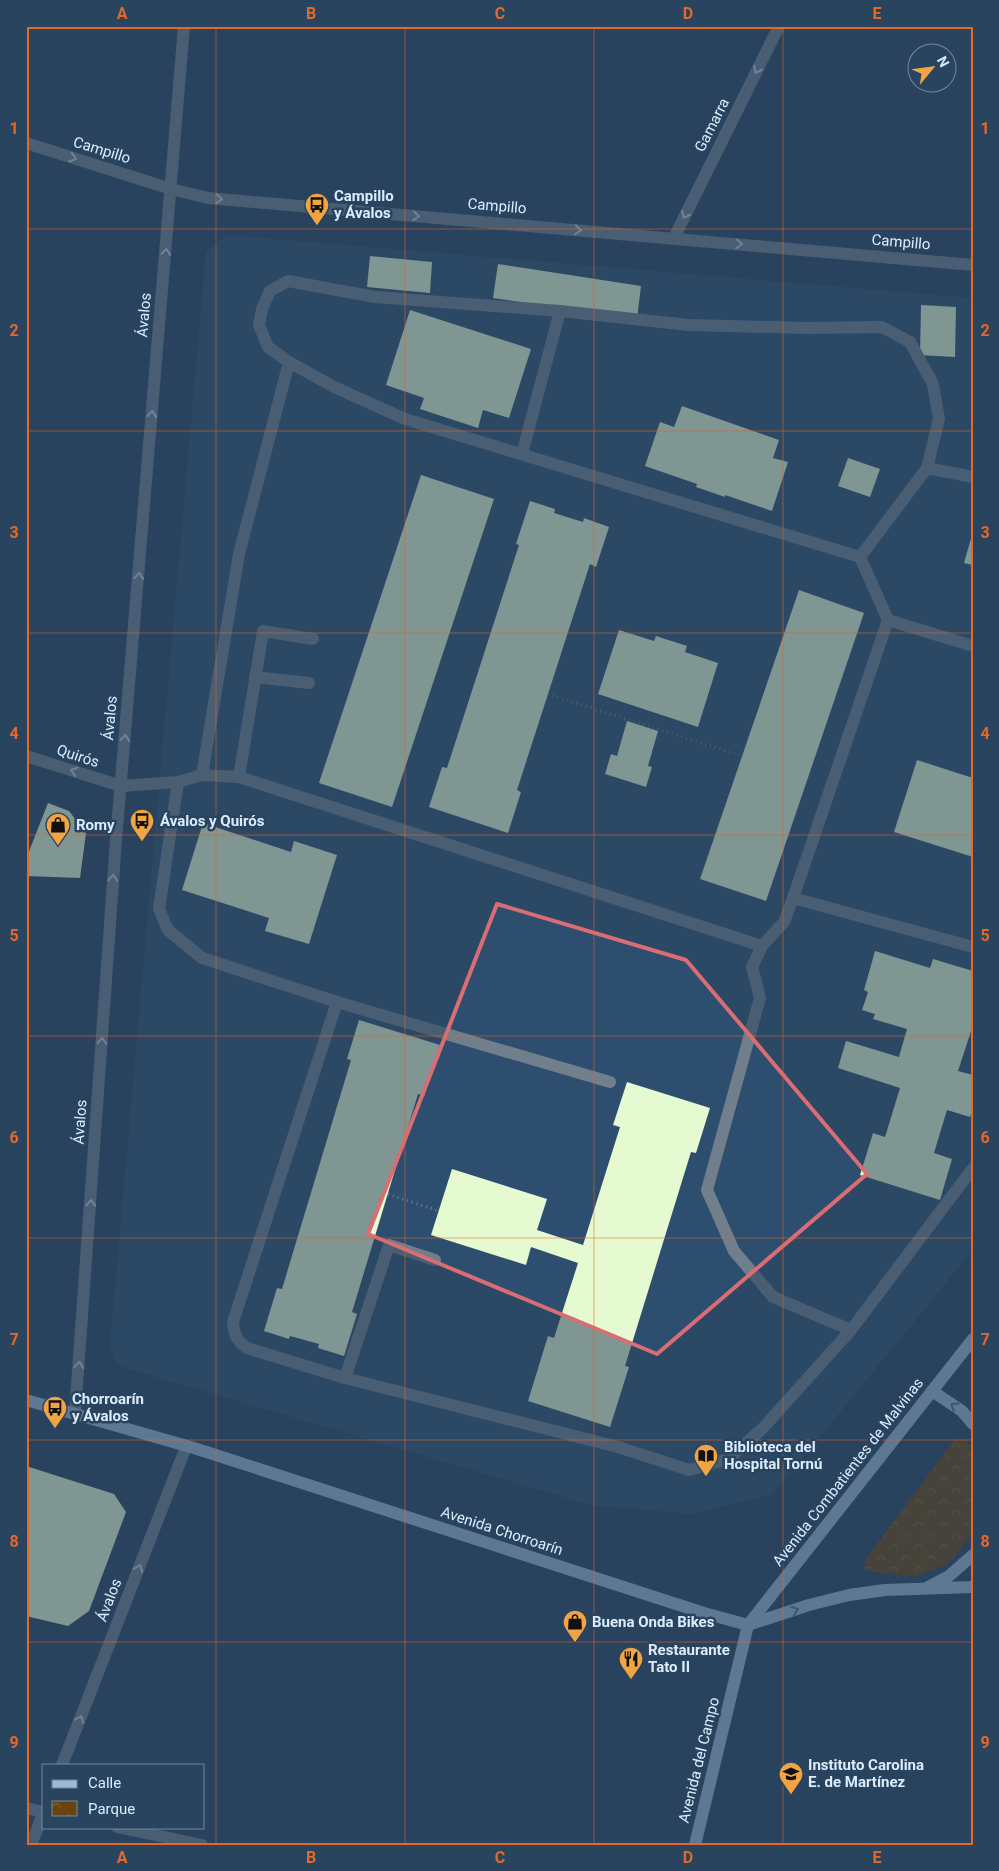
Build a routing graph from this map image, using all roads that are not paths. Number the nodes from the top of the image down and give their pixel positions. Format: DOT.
graph roads {
  1 [pos="184,26"];
  2 [pos="779,26"];
  3 [pos="26,143"];
  4 [pos="171,189"];
  5 [pos="674,238"];
  6 [pos="973,265"];
  7 [pos="560,311"];
  8 [pos="288,362"];
  9 [pos="522,454"];
  10 [pos="927,468"];
  11 [pos="973,477"];
  12 [pos="860,557"];
  13 [pos="888,620"];
  14 [pos="313,639"];
  15 [pos="973,646"];
  16 [pos="255,677"];
  17 [pos="309,683"];
  18 [pos="26,756"];
  19 [pos="202,774"];
  20 [pos="239,777"];
  21 [pos="178,782"];
  22 [pos="121,786"];
  23 [pos="793,898"];
  24 [pos="762,946"];
  25 [pos="973,947"];
  26 [pos="337,1002"];
  27 [pos="610,1082"];
  28 [pos="973,1168"];
  29 [pos="435,1260"];
  30 [pos="851,1330"];
  31 [pos="973,1339"];
  32 [pos="345,1378"];
  33 [pos="932,1391"];
  34 [pos="26,1400"];
  35 [pos="75,1413"];
  36 [pos="973,1424"];
  37 [pos="186,1447"];
  38 [pos="973,1555"];
  39 [pos="973,1587"];
  40 [pos="924,1590"];
  41 [pos="748,1625"];
  42 [pos="62,1764"];
  43 [pos="26,1808"];
  44 [pos="42,1812"];
  45 [pos="42,1817"];
  46 [pos="122,1828"];
  47 [pos="31,1845"];
  48 [pos="202,1845"];
  49 [pos="694,1845"];
  1 -- 4 [label="street, Ávalos"];
  2 -- 5 [label="street, Gamarra, one-way"];
  3 -- 4 [label="street, Campillo, one-way"];
  4 -- 5 [label="street, Campillo, one-way"];
  22 -- 4 [label="street, Ávalos, one-way"];
  5 -- 6 [label="street, Campillo, one-way"];
  7 -- 8 [label="street"];
  7 -- 9 [label="street"];
  7 -- 10 [label="street"];
  8 -- 9 [label="street"];
  8 -- 19 [label="street"];
  9 -- 12 [label="street"];
  10 -- 11 [label="street"];
  10 -- 12 [label="street"];
  12 -- 13 [label="street"];
  13 -- 15 [label="street"];
  13 -- 23 [label="street"];
  14 -- 16 [label="street"];
  16 -- 17 [label="street"];
  16 -- 20 [label="street"];
  22 -- 18 [label="street, Quirós, one-way"];
  19 -- 20 [label="street"];
  19 -- 21 [label="street"];
  20 -- 24 [label="street"];
  21 -- 22 [label="street"];
  21 -- 26 [label="street"];
  35 -- 22 [label="street, Ávalos, one-way"];
  23 -- 24 [label="street"];
  23 -- 25 [label="street"];
  24 -- 30 [label="street"];
  26 -- 27 [label="street"];
  26 -- 32 [label="street"];
  28 -- 30 [label="street"];
  29 -- 32 [label="street"];
  30 -- 32 [label="street"];
  31 -- 33 [label="main road, Avenida Combatientes de Malvinas"];
  36 -- 33 [label="main road, one-way"];
  33 -- 41 [label="main road, Avenida Combatientes de Malvinas"];
  34 -- 35 [label="main road, Avenida Chorroarín"];
  35 -- 37 [label="main road, Avenida Chorroarín"];
  37 -- 41 [label="main road, Avenida Chorroarín"];
  42 -- 37 [label="street, Ávalos, one-way"];
  38 -- 40 [label="main road"];
  39 -- 40 [label="main road"];
  41 -- 40 [label="main road, one-way"];
  41 -- 49 [label="main road, Avenida del Campo"];
  43 -- 44 [label="street"];
  45 -- 47 [label="street"];
  46 -- 48 [label="street"];
}
